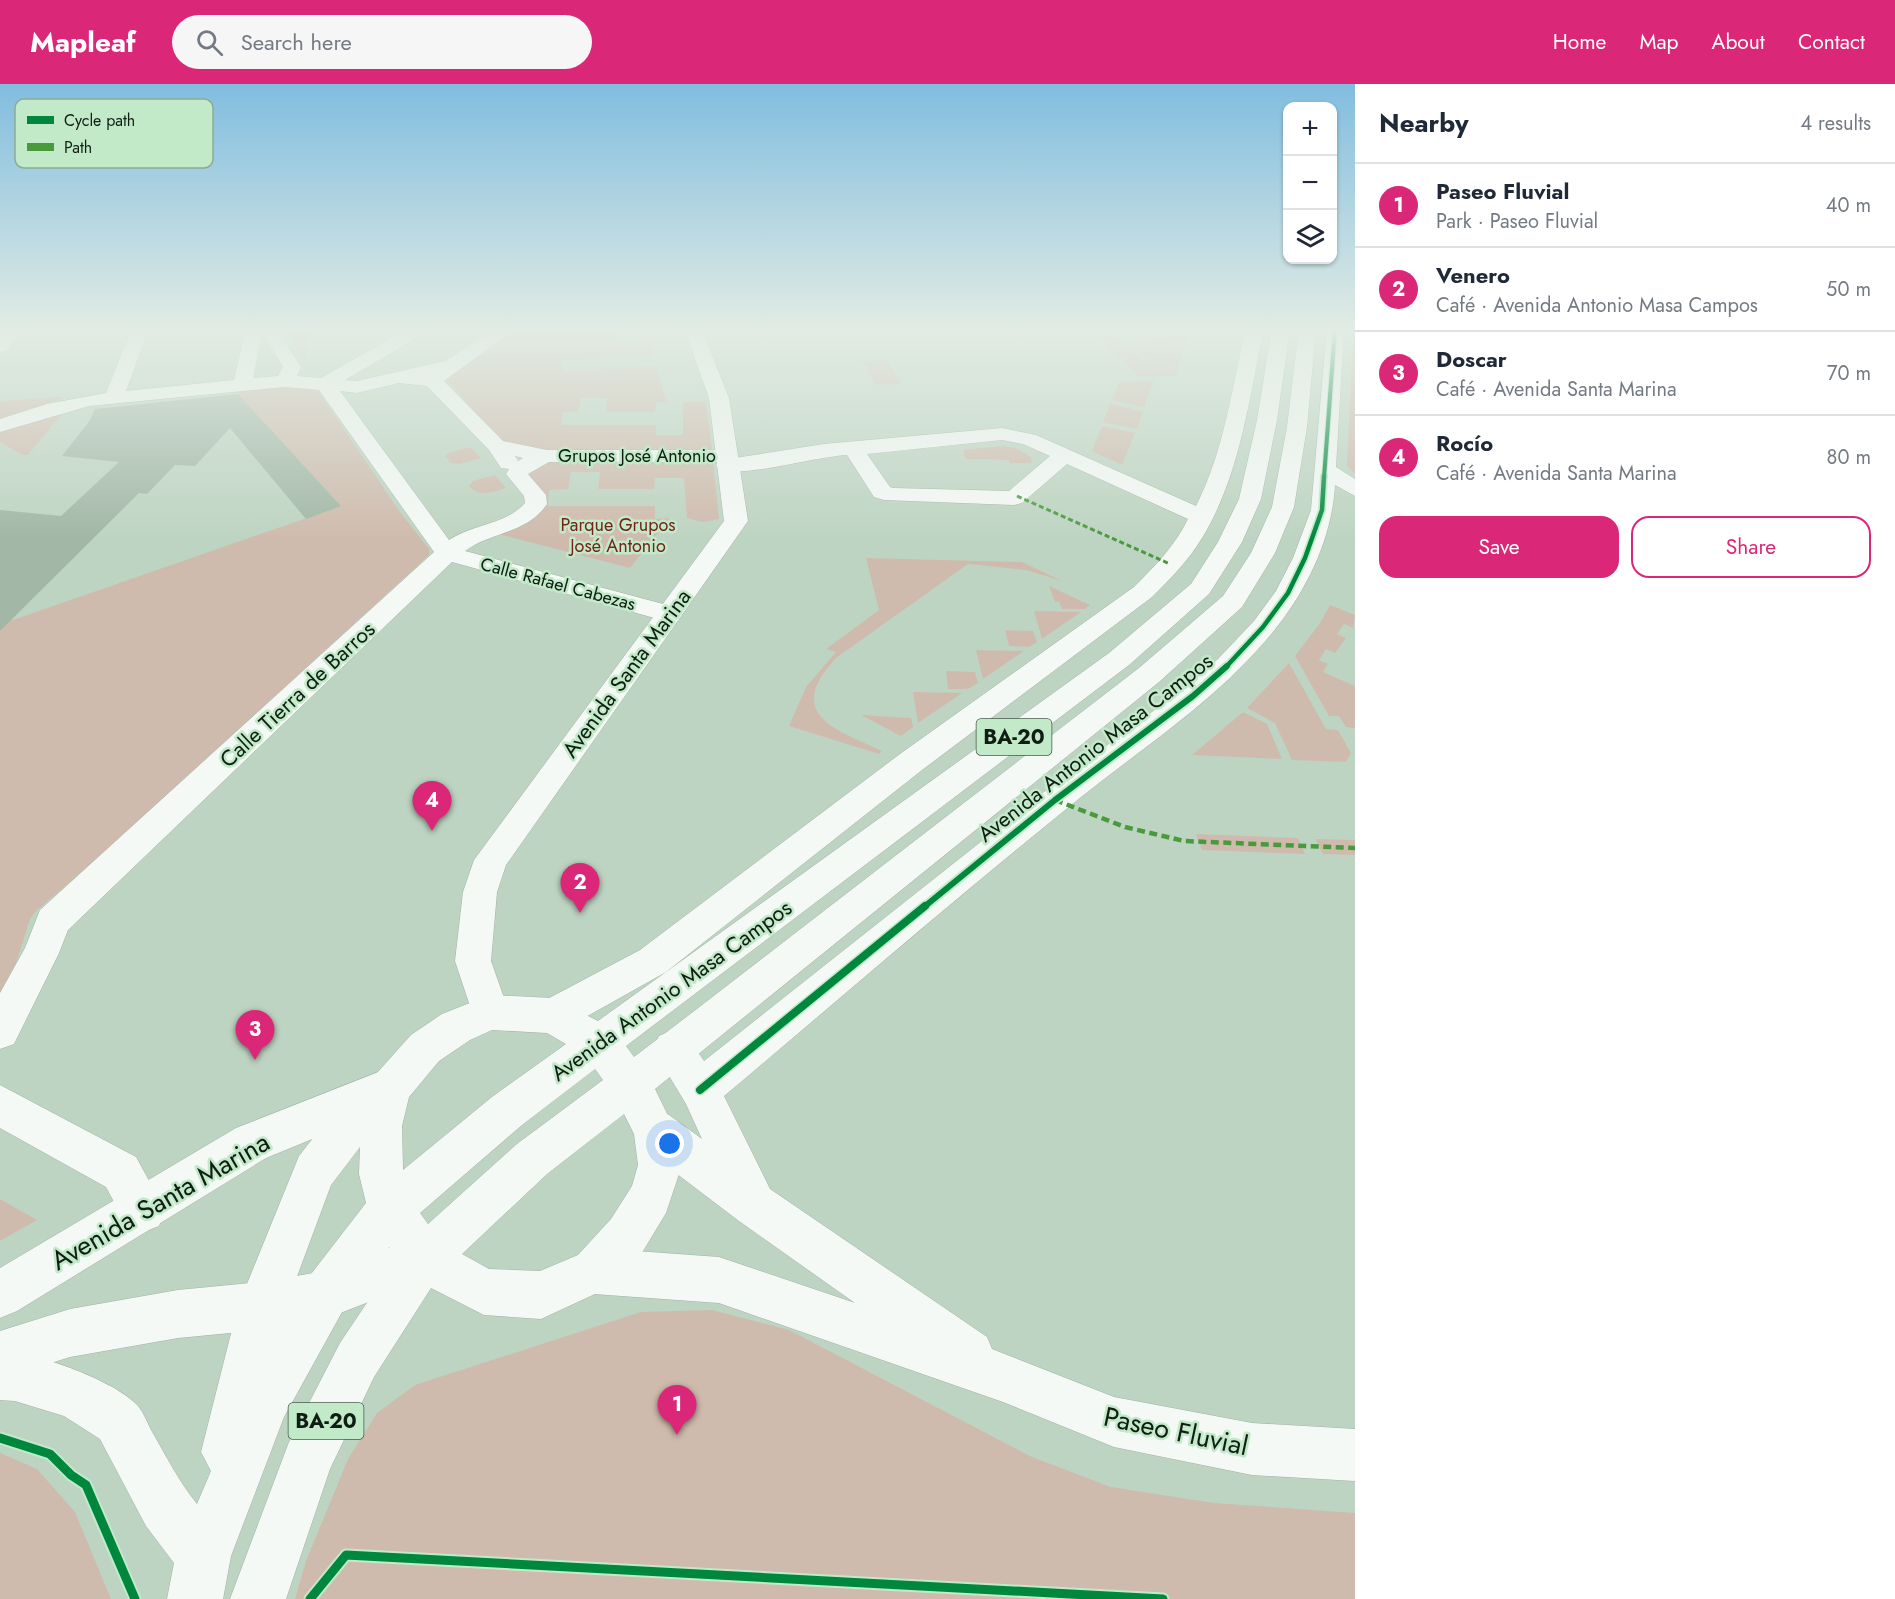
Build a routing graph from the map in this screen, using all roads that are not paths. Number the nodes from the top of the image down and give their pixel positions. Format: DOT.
graph roads {
  1 [pos="102,399"];
  2 [pos="336,399"];
  3 [pos="450,399"];
  4 [pos="719,399"];
  5 [pos="1239,399"];
  6 [pos="1271,399"];
  7 [pos="1301,399"];
  8 [pos="1331,399"];
  9 [pos="0,426"];
  10 [pos="496,446"];
  11 [pos="853,449"];
  12 [pos="1065,455"];
  13 [pos="547,456"];
  14 [pos="727,460"];
  15 [pos="1326,470"];
  16 [pos="517,474"];
  17 [pos="1355,489"];
  18 [pos="1355,501"];
  19 [pos="1322,510"];
  20 [pos="1202,517"];
  21 [pos="447,553"];
  22 [pos="669,614"];
  23 [pos="490,1012"];
  24 [pos="552,1016"];
  25 [pos="0,1031"];
  26 [pos="599,1042"];
  27 [pos="673,1049"];
  28 [pos="630,1084"];
  29 [pos="391,1088"];
  30 [pos="700,1090"];
  31 [pos="0,1105"];
  32 [pos="654,1130"];
  33 [pos="755,1205"];
  34 [pos="390,1209"];
  35 [pos="143,1210"];
  36 [pos="424,1258"];
  37 [pos="594,1271"];
  38 [pos="0,1294"];
  39 [pos="326,1295"];
  40 [pos="262,1306"];
  41 [pos="0,1355"];
  42 [pos="0,1375"];
  43 [pos="1003,1377"];
  44 [pos="1355,1455"];
  45 [pos="199,1578"];
  46 [pos="258,1599"];
  1 -- 9 [label="main road"];
  2 -- 21 [label="main road"];
  3 -- 10 [label="main road"];
  4 -- 14 [label="main road, Avenida Santa Marina"];
  5 -- 20 [label="main road, Avenida Antonio Masa Campos"];
  6 -- 26 [label="main road, Avenida Antonio Masa Campos / BA-20"];
  7 -- 27 [label="main road, Avenida Antonio Masa Campos / BA-20"];
  8 -- 15 [label="main road, Avenida Antonio Masa Campos"];
  10 -- 13 [label="main road, Grupos José Antonio"];
  10 -- 16 [label="main road"];
  11 -- 12 [label="main road, Grupos José Antonio"];
  11 -- 12 [label="main road"];
  11 -- 14 [label="main road, Grupos José Antonio"];
  12 -- 20 [label="main road, Grupos José Antonio"];
  13 -- 14 [label="main road, Grupos José Antonio"];
  13 -- 16 [label="main road, Grupos José Antonio"];
  14 -- 22 [label="main road, Avenida Santa Marina"];
  15 -- 17 [label="main road"];
  15 -- 19 [label="main road, Avenida Antonio Masa Campos"];
  16 -- 21 [label="main road"];
  18 -- 19 [label="main road"];
  19 -- 30 [label="main road, Avenida Antonio Masa Campos"];
  20 -- 24 [label="main road, Avenida Antonio Masa Campos"];
  21 -- 22 [label="main road, Calle Rafael Cabezas"];
  21 -- 25 [label="main road, Calle Tierra de Barros"];
  22 -- 23 [label="main road, Avenida Santa Marina"];
  23 -- 24 [label="main road"];
  23 -- 29 [label="main road"];
  24 -- 26 [label="main road"];
  26 -- 28 [label="main road"];
  26 -- 34 [label="main road, Avenida Antonio Masa Campos / BA-20"];
  27 -- 28 [label="main road, Avenida Antonio Masa Campos / BA-20"];
  27 -- 30 [label="main road"];
  28 -- 32 [label="main road"];
  28 -- 36 [label="main road, Avenida Antonio Masa Campos / BA-20"];
  29 -- 34 [label="main road"];
  29 -- 35 [label="main road, Avenida Santa Marina"];
  29 -- 40 [label="main road"];
  30 -- 33 [label="main road"];
  31 -- 35 [label="main road"];
  32 -- 33 [label="main road, Paseo Fluvial"];
  32 -- 37 [label="main road"];
  33 -- 43 [label="main road, Paseo Fluvial"];
  34 -- 36 [label="main road"];
  34 -- 39 [label="main road, Avenida Antonio Masa Campos / BA-20"];
  35 -- 38 [label="main road, Avenida Santa Marina"];
  36 -- 37 [label="main road"];
  36 -- 39 [label="main road"];
  36 -- 46 [label="main road, Avenida Antonio Masa Campos / BA-20"];
  37 -- 43 [label="main road, Paseo Fluvial"];
  39 -- 40 [label="main road"];
  39 -- 45 [label="main road, Avenida Antonio Masa Campos / BA-20"];
  40 -- 41 [label="main road"];
  40 -- 45 [label="main road"];
  42 -- 45 [label="main road"];
  43 -- 44 [label="main road, Paseo Fluvial"];
}
